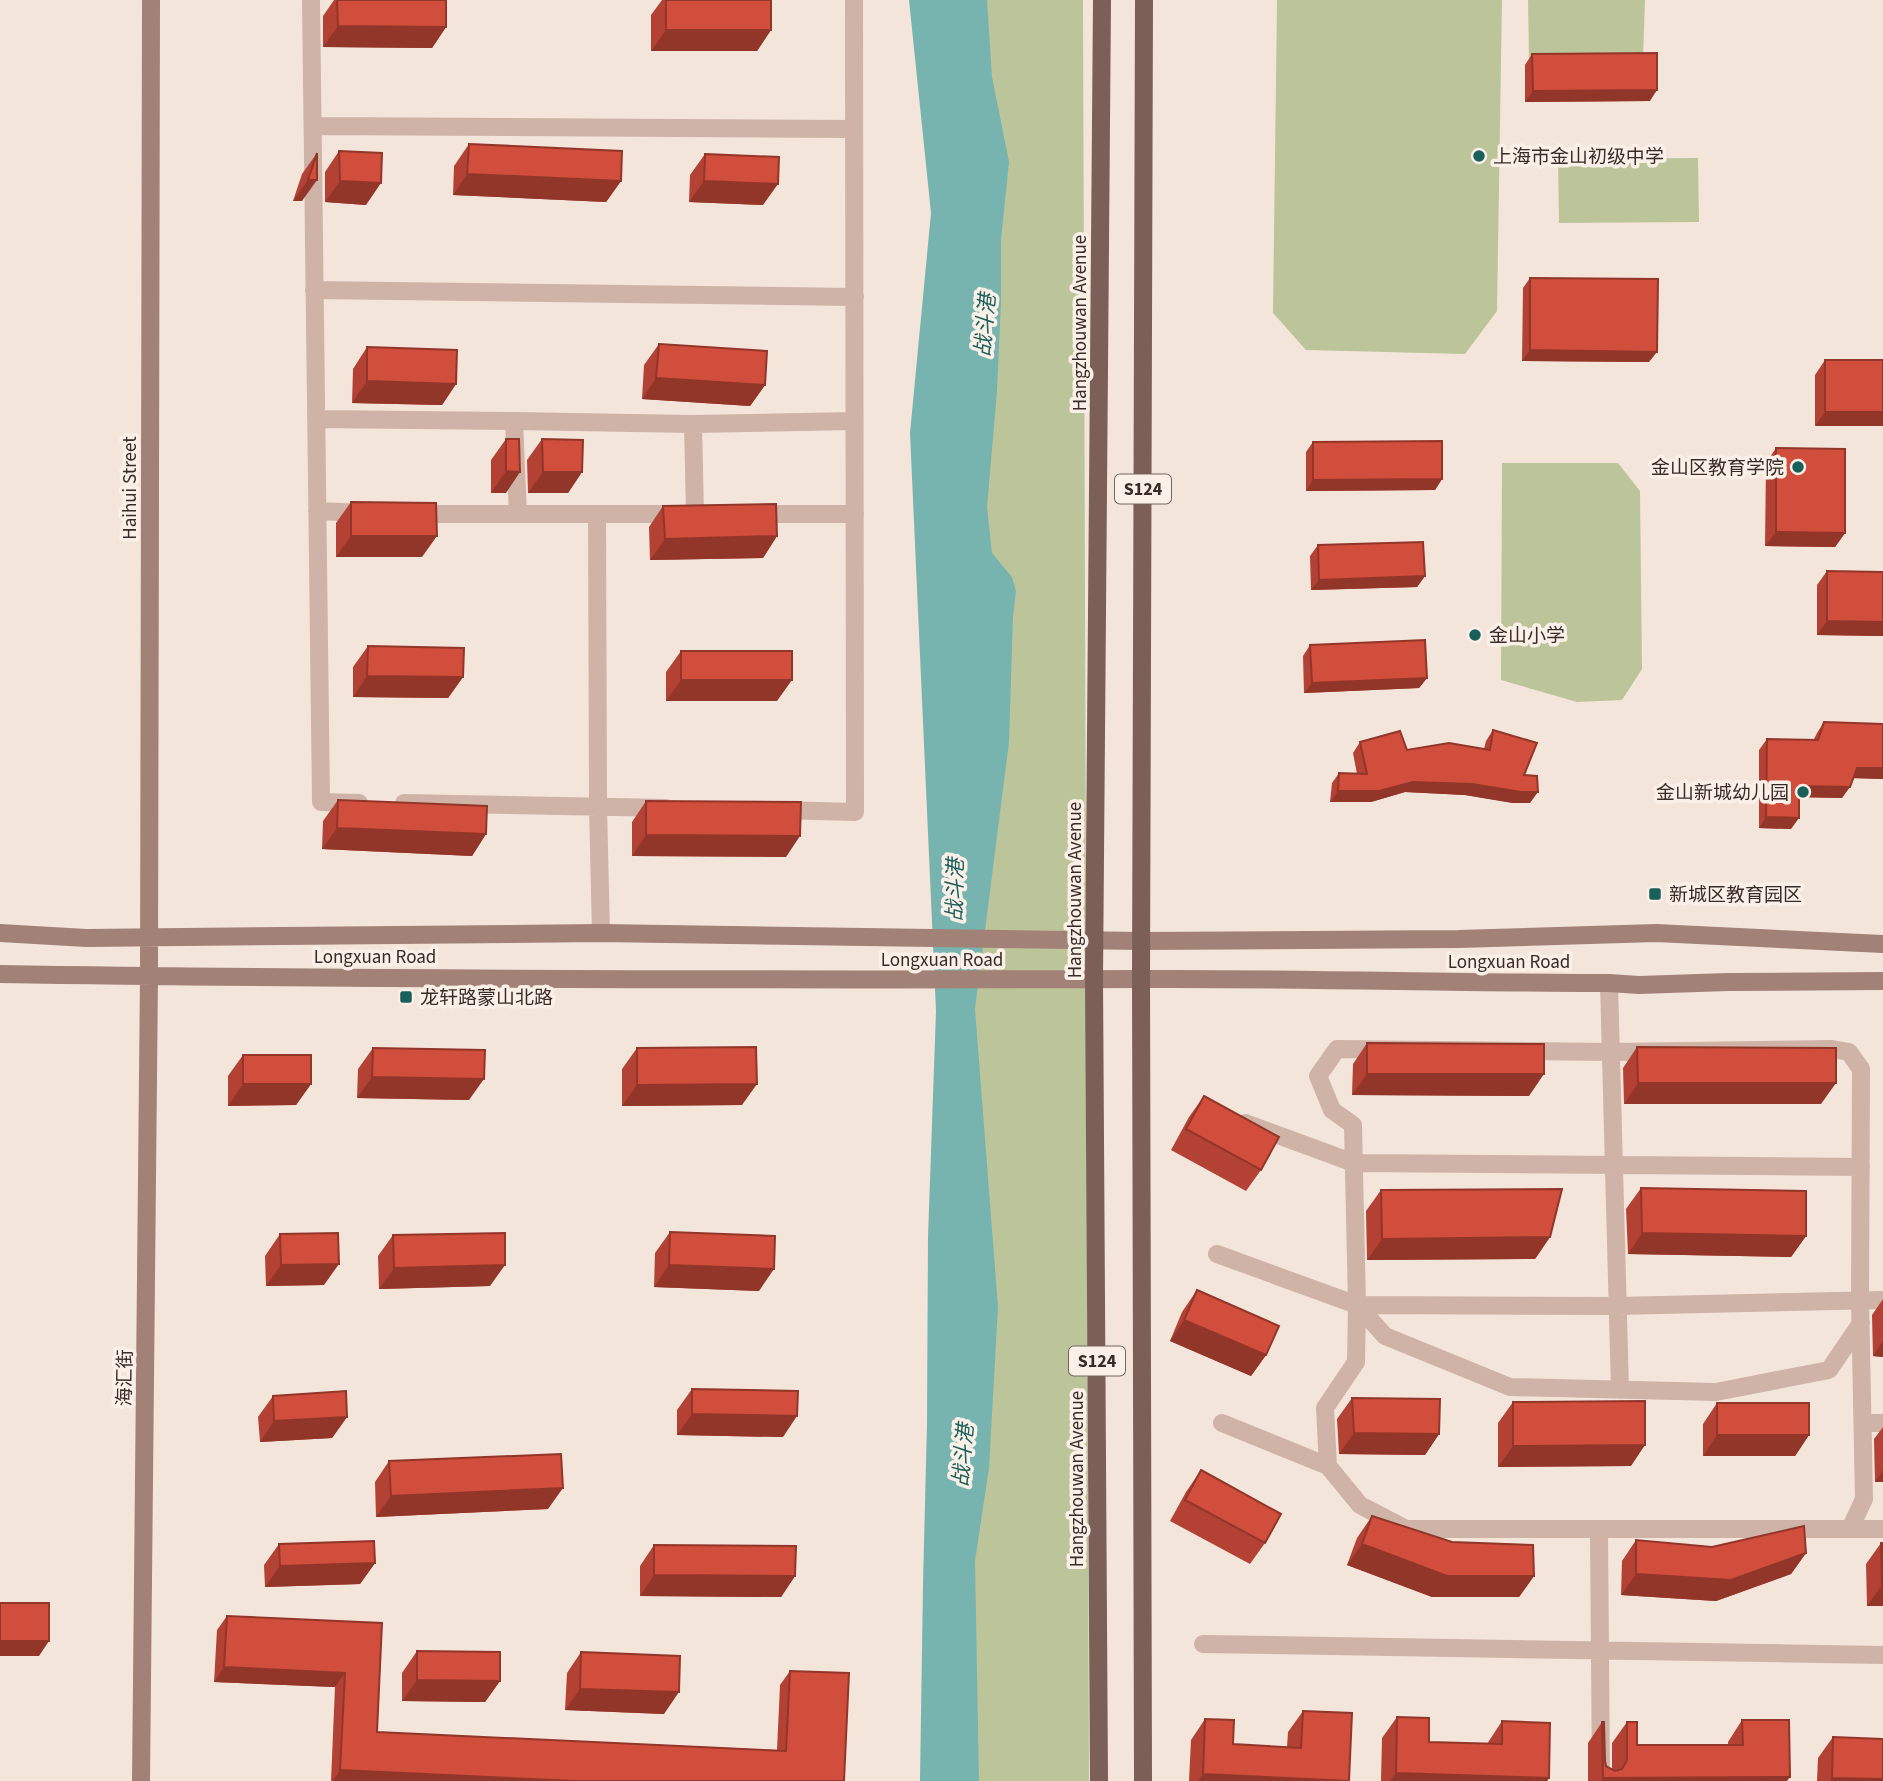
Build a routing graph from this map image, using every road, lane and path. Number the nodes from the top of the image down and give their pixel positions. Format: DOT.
graph roads {
  1 [pos="151,0"];
  2 [pos="311,0"];
  3 [pos="854,0"];
  4 [pos="1102,0"];
  5 [pos="1144,0"];
  6 [pos="313,126"];
  7 [pos="854,129"];
  8 [pos="314,290"];
  9 [pos="855,297"];
  10 [pos="316,419"];
  11 [pos="514,421"];
  12 [pos="854,421"];
  13 [pos="693,424"];
  14 [pos="317,512"];
  15 [pos="517,514"];
  16 [pos="597,514"];
  17 [pos="735,514"];
  18 [pos="855,514"];
  19 [pos="598,806"];
  20 [pos="679,808"];
  21 [pos="760,810"];
  22 [pos="0,933"];
  23 [pos="601,933"];
  24 [pos="149,938"];
  25 [pos="1095,940"];
  26 [pos="1141,941"];
  27 [pos="1883,944"];
  28 [pos="0,974"];
  29 [pos="149,975"];
  30 [pos="1094,979"];
  31 [pos="1141,979"];
  32 [pos="1883,981"];
  33 [pos="1609,983"];
  34 [pos="1612,1052"];
  35 [pos="1234,1119"];
  36 [pos="1354,1163"];
  37 [pos="1614,1165"];
  38 [pos="1861,1167"];
  39 [pos="1217,1254"];
  40 [pos="1860,1300"];
  41 [pos="1883,1300"];
  42 [pos="1357,1305"];
  43 [pos="1617,1306"];
  44 [pos="1861,1323"];
  45 [pos="1620,1390"];
  46 [pos="1222,1423"];
  47 [pos="1863,1423"];
  48 [pos="1883,1423"];
  49 [pos="1328,1466"];
  50 [pos="1600,1529"];
  51 [pos="1883,1529"];
  52 [pos="1850,1530"];
  53 [pos="1203,1644"];
  54 [pos="1600,1651"];
  55 [pos="1883,1655"];
  56 [pos="141,1781"];
  57 [pos="1099,1781"];
  58 [pos="1143,1781"];
  59 [pos="1601,1781"];
  1 -- 24 [label="street, Haihui Street"];
  2 -- 6 [label="street"];
  3 -- 7 [label="street"];
  4 -- 25 [label="main road, Hangzhouwan Avenue / S124"];
  5 -- 26 [label="main road, S124"];
  6 -- 7 [label="street"];
  6 -- 8 [label="street"];
  7 -- 9 [label="street"];
  8 -- 9 [label="street"];
  8 -- 10 [label="street"];
  9 -- 12 [label="street"];
  10 -- 11 [label="street"];
  10 -- 14 [label="street"];
  11 -- 13 [label="street"];
  11 -- 15 [label="street"];
  12 -- 13 [label="street"];
  12 -- 18 [label="street"];
  13 -- 16 [label="street"];
  14 -- 15 [label="street"];
  14 -- 19 [label="street"];
  15 -- 16 [label="street"];
  16 -- 19 [label="street"];
  17 -- 18 [label="street"];
  18 -- 21 [label="street"];
  19 -- 20 [label="street"];
  19 -- 23 [label="street"];
  22 -- 24 [label="street"];
  23 -- 24 [label="street"];
  23 -- 25 [label="street"];
  24 -- 29 [label="street, Haihui Street"];
  25 -- 26 [label="street"];
  25 -- 30 [label="main road, Hangzhouwan Avenue / S124"];
  26 -- 27 [label="street"];
  26 -- 31 [label="main road, S124"];
  28 -- 29 [label="street, Longxuan Road"];
  29 -- 30 [label="street, Longxuan Road"];
  29 -- 56 [label="street, 海汇街"];
  30 -- 31 [label="street, Longxuan Road"];
  30 -- 57 [label="main road, Hangzhouwan Avenue / S124"];
  31 -- 33 [label="street, Longxuan Road"];
  31 -- 58 [label="main road, S124"];
  32 -- 33 [label="street, Longxuan Road"];
  33 -- 34 [label="street"];
  34 -- 36 [label="street"];
  34 -- 37 [label="street"];
  34 -- 38 [label="street"];
  35 -- 36 [label="street"];
  36 -- 37 [label="street"];
  36 -- 42 [label="street"];
  37 -- 38 [label="street"];
  37 -- 43 [label="street"];
  38 -- 40 [label="street"];
  39 -- 42 [label="street"];
  40 -- 41 [label="street"];
  40 -- 43 [label="street"];
  40 -- 44 [label="street"];
  42 -- 43 [label="street"];
  42 -- 45 [label="street"];
  42 -- 49 [label="street"];
  43 -- 45 [label="street"];
  44 -- 45 [label="street"];
  44 -- 47 [label="street"];
  46 -- 49 [label="street"];
  47 -- 48 [label="street"];
  47 -- 52 [label="street"];
  49 -- 50 [label="street"];
  50 -- 52 [label="street"];
  50 -- 54 [label="street"];
  51 -- 52 [label="street"];
  53 -- 54 [label="street"];
  54 -- 55 [label="street"];
  54 -- 59 [label="street"];
}
